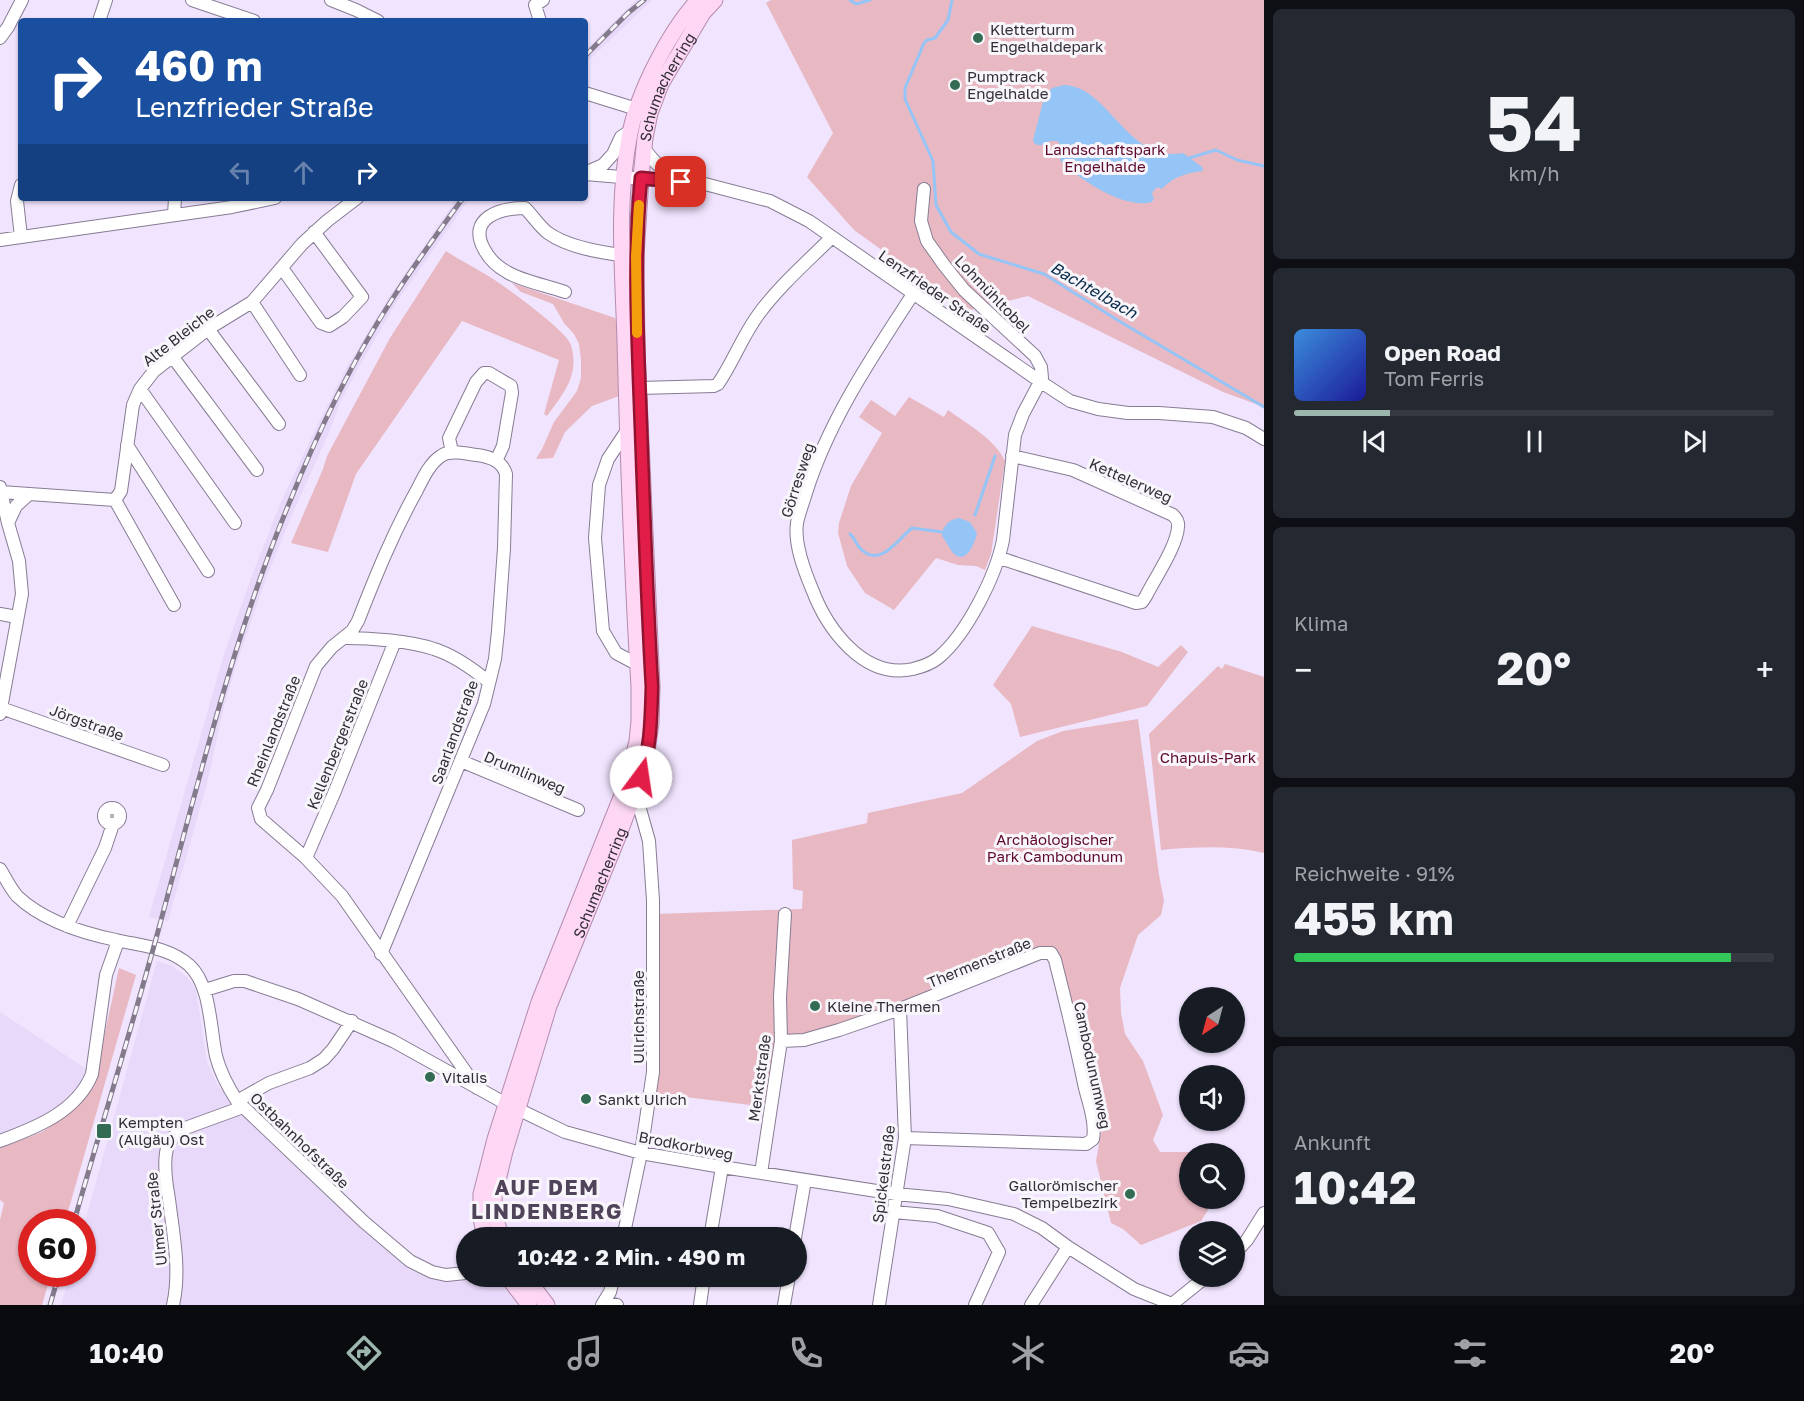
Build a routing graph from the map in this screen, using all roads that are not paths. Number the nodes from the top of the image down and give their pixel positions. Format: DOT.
graph roads {
  1 [pos="22,0"];
  2 [pos="106,0"];
  3 [pos="192,0"];
  4 [pos="331,0"];
  5 [pos="698,0"];
  6 [pos="715,0"];
  7 [pos="535,2"];
  8 [pos="100,18"];
  9 [pos="245,18"];
  10 [pos="372,18"];
  11 [pos="539,18"];
  12 [pos="0,38"];
  13 [pos="588,94"];
  14 [pos="643,111"];
  15 [pos="630,131"];
  16 [pos="644,149"];
  17 [pos="588,172"];
  18 [pos="588,174"];
  19 [pos="622,177"];
  20 [pos="641,178"];
  21 [pos="681,182"];
  22 [pos="924,189"];
  23 [pos="18,197"];
  24 [pos="175,201"];
  25 [pos="261,201"];
  26 [pos="353,201"];
  27 [pos="174,215"];
  28 [pos="314,231"];
  29 [pos="21,237"];
  30 [pos="832,237"];
  31 [pos="0,240"];
  32 [pos="621,255"];
  33 [pos="282,268"];
  34 [pos="565,292"];
  35 [pos="913,294"];
  36 [pos="252,302"];
  37 [pos="208,329"];
  38 [pos="172,356"];
  39 [pos="300,375"];
  40 [pos="1041,382"];
  41 [pos="639,388"];
  42 [pos="140,389"];
  43 [pos="279,424"];
  44 [pos="628,429"];
  45 [pos="1264,439"];
  46 [pos="127,445"];
  47 [pos="447,453"];
  48 [pos="1012,456"];
  49 [pos="496,460"];
  50 [pos="257,470"];
  51 [pos="1,490"];
  52 [pos="28,494"];
  53 [pos="115,500"];
  54 [pos="8,523"];
  55 [pos="235,523"];
  56 [pos="1000,558"];
  57 [pos="208,571"];
  58 [pos="174,605"];
  59 [pos="0,614"];
  60 [pos="17,617"];
  61 [pos="346,638"];
  62 [pos="395,641"];
  63 [pos="637,662"];
  64 [pos="489,682"];
  65 [pos="1,711"];
  66 [pos="461,761"];
  67 [pos="163,765"];
  68 [pos="634,797"];
  69 [pos="578,810"];
  70 [pos="620,818"];
  71 [pos="113,824"];
  72 [pos="306,858"];
  73 [pos="0,869"];
  74 [pos="785,914"];
  75 [pos="67,926"];
  76 [pos="117,940"];
  77 [pos="1051,953"];
  78 [pos="381,954"];
  79 [pos="205,990"];
  80 [pos="900,1009"];
  81 [pos="352,1021"];
  82 [pos="781,1041"];
  83 [pos="477,1088"];
  84 [pos="240,1104"];
  85 [pos="512,1107"];
  86 [pos="905,1138"];
  87 [pos="0,1141"];
  88 [pos="641,1153"];
  89 [pos="722,1167"];
  90 [pos="761,1173"];
  91 [pos="805,1180"];
  92 [pos="896,1194"];
  93 [pos="894,1212"];
  94 [pos="1264,1213"];
  95 [pos="483,1227"];
  96 [pos="498,1227"];
  97 [pos="625,1227"];
  98 [pos="712,1227"];
  99 [pos="797,1227"];
  100 [pos="1245,1242"];
  101 [pos="1068,1247"];
  102 [pos="456,1274"];
  103 [pos="515,1287"];
  104 [pos="533,1287"];
  105 [pos="611,1287"];
  106 [pos="702,1287"];
  107 [pos="787,1287"];
  108 [pos="1193,1287"];
  109 [pos="608,1304"];
  110 [pos="173,1305"];
  111 [pos="529,1305"];
  112 [pos="547,1305"];
  113 [pos="699,1305"];
  114 [pos="784,1305"];
  115 [pos="879,1305"];
  116 [pos="975,1305"];
  117 [pos="1031,1305"];
  118 [pos="1171,1305"];
  1 -- 12 [label="street"];
  2 -- 8 [label="street"];
  3 -- 9 [label="street"];
  4 -- 10 [label="street"];
  5 -- 14 [label="main road, Schumacherring"];
  6 -- 14 [label="main road, Schumacherring"];
  7 -- 11 [label="street"];
  13 -- 14 [label="street"];
  14 -- 15 [label="main road, Schumacherring"];
  14 -- 16 [label="main road, Schumacherring"];
  15 -- 17 [label="street"];
  15 -- 19 [label="main road, Schumacherring"];
  16 -- 20 [label="main road, Schumacherring"];
  16 -- 21 [label="street"];
  18 -- 19 [label="street, Lenzfrieder Straße"];
  19 -- 20 [label="street, Lenzfrieder Straße"];
  19 -- 32 [label="main road, Schumacherring"];
  20 -- 21 [label="street, Lenzfrieder Straße"];
  20 -- 41 [label="main road, Schumacherring"];
  21 -- 30 [label="street, Lenzfrieder Straße"];
  22 -- 40 [label="street, Lohmühltobel"];
  23 -- 29 [label="street"];
  24 -- 27 [label="street"];
  25 -- 27 [label="street"];
  26 -- 28 [label="street, Alte Bleiche"];
  27 -- 29 [label="street"];
  28 -- 33 [label="street, Alte Bleiche"];
  28 -- 33 [label="street"];
  29 -- 31 [label="street"];
  30 -- 35 [label="street, Lenzfrieder Straße"];
  30 -- 41 [label="street"];
  32 -- 34 [label="street"];
  32 -- 44 [label="main road, Schumacherring"];
  33 -- 36 [label="street, Alte Bleiche"];
  35 -- 40 [label="street, Lenzfrieder Straße"];
  35 -- 56 [label="street, Görresweg"];
  36 -- 37 [label="street, Alte Bleiche"];
  36 -- 39 [label="street"];
  37 -- 38 [label="street, Alte Bleiche"];
  37 -- 43 [label="street"];
  38 -- 42 [label="street, Alte Bleiche"];
  38 -- 50 [label="street"];
  40 -- 45 [label="street, Lenzfrieder Straße"];
  40 -- 48 [label="street, Görresweg"];
  41 -- 68 [label="main road, Schumacherring"];
  42 -- 46 [label="street, Alte Bleiche"];
  42 -- 55 [label="street"];
  44 -- 63 [label="main road, Schumacherring"];
  44 -- 63 [label="street"];
  46 -- 53 [label="street, Alte Bleiche"];
  46 -- 57 [label="street"];
  47 -- 49 [label="street"];
  47 -- 49 [label="street"];
  47 -- 61 [label="street, Rheinlandstraße"];
  48 -- 56 [label="street, Görresweg"];
  48 -- 56 [label="street, Kettelerweg"];
  49 -- 64 [label="street, Saarlandstraße"];
  51 -- 52 [label="street"];
  51 -- 54 [label="street"];
  52 -- 53 [label="street"];
  52 -- 54 [label="street"];
  53 -- 58 [label="street"];
  54 -- 60 [label="street"];
  59 -- 60 [label="street"];
  60 -- 65 [label="street"];
  61 -- 62 [label="street"];
  61 -- 72 [label="street, Rheinlandstraße"];
  62 -- 64 [label="street"];
  62 -- 72 [label="street, Kellenbergerstraße"];
  63 -- 70 [label="main road, Schumacherring"];
  64 -- 66 [label="street, Saarlandstraße"];
  65 -- 67 [label="street, Jörgstraße"];
  66 -- 69 [label="street, Drumlinweg"];
  66 -- 78 [label="street, Saarlandstraße"];
  68 -- 70 [label="main road, Schumacherring"];
  68 -- 88 [label="street, Ullrichstraße"];
  70 -- 85 [label="main road, Schumacherring"];
  71 -- 75 [label="street"];
  72 -- 78 [label="street, Rheinlandstraße"];
  73 -- 75 [label="street, Ostbahnhofstraße"];
  74 -- 82 [label="street, Merktstraße"];
  75 -- 76 [label="street, Ostbahnhofstraße"];
  76 -- 79 [label="street, Ostbahnhofstraße"];
  76 -- 87 [label="street"];
  77 -- 80 [label="street, Thermenstraße"];
  77 -- 86 [label="street, Cambodunumweg"];
  78 -- 83 [label="street, Rheinlandstraße"];
  79 -- 81 [label="street, Brodkorbweg"];
  79 -- 84 [label="street, Ostbahnhofstraße"];
  80 -- 82 [label="street, Thermenstraße"];
  80 -- 86 [label="street, Spickelstraße"];
  81 -- 83 [label="street, Brodkorbweg"];
  81 -- 84 [label="street, Ulmer Straße"];
  82 -- 90 [label="street, Merktstraße"];
  83 -- 85 [label="street, Brodkorbweg"];
  84 -- 102 [label="street, Ostbahnhofstraße"];
  84 -- 110 [label="street, Ulmer Straße"];
  85 -- 88 [label="street, Brodkorbweg"];
  85 -- 95 [label="main road, Schumacherring"];
  85 -- 96 [label="main road, Schumacherring"];
  86 -- 92 [label="street, Spickelstraße"];
  88 -- 89 [label="street, Brodkorbweg"];
  88 -- 97 [label="street, Ullrichstraße"];
  89 -- 90 [label="street, Brodkorbweg"];
  89 -- 98 [label="street"];
  90 -- 91 [label="street, Brodkorbweg"];
  91 -- 92 [label="street, Brodkorbweg"];
  91 -- 99 [label="street"];
  92 -- 93 [label="street, Spickelstraße"];
  92 -- 101 [label="street, Brodkorbweg"];
  93 -- 115 [label="street, Spickelstraße"];
  93 -- 116 [label="street"];
  94 -- 100 [label="street"];
  101 -- 117 [label="street"];
  101 -- 118 [label="street, Brodkorbweg"];
  103 -- 111 [label="main road"];
  104 -- 112 [label="main road"];
  105 -- 109 [label="street"];
  106 -- 113 [label="street"];
  107 -- 114 [label="street"];
  108 -- 118 [label="street"];
}
